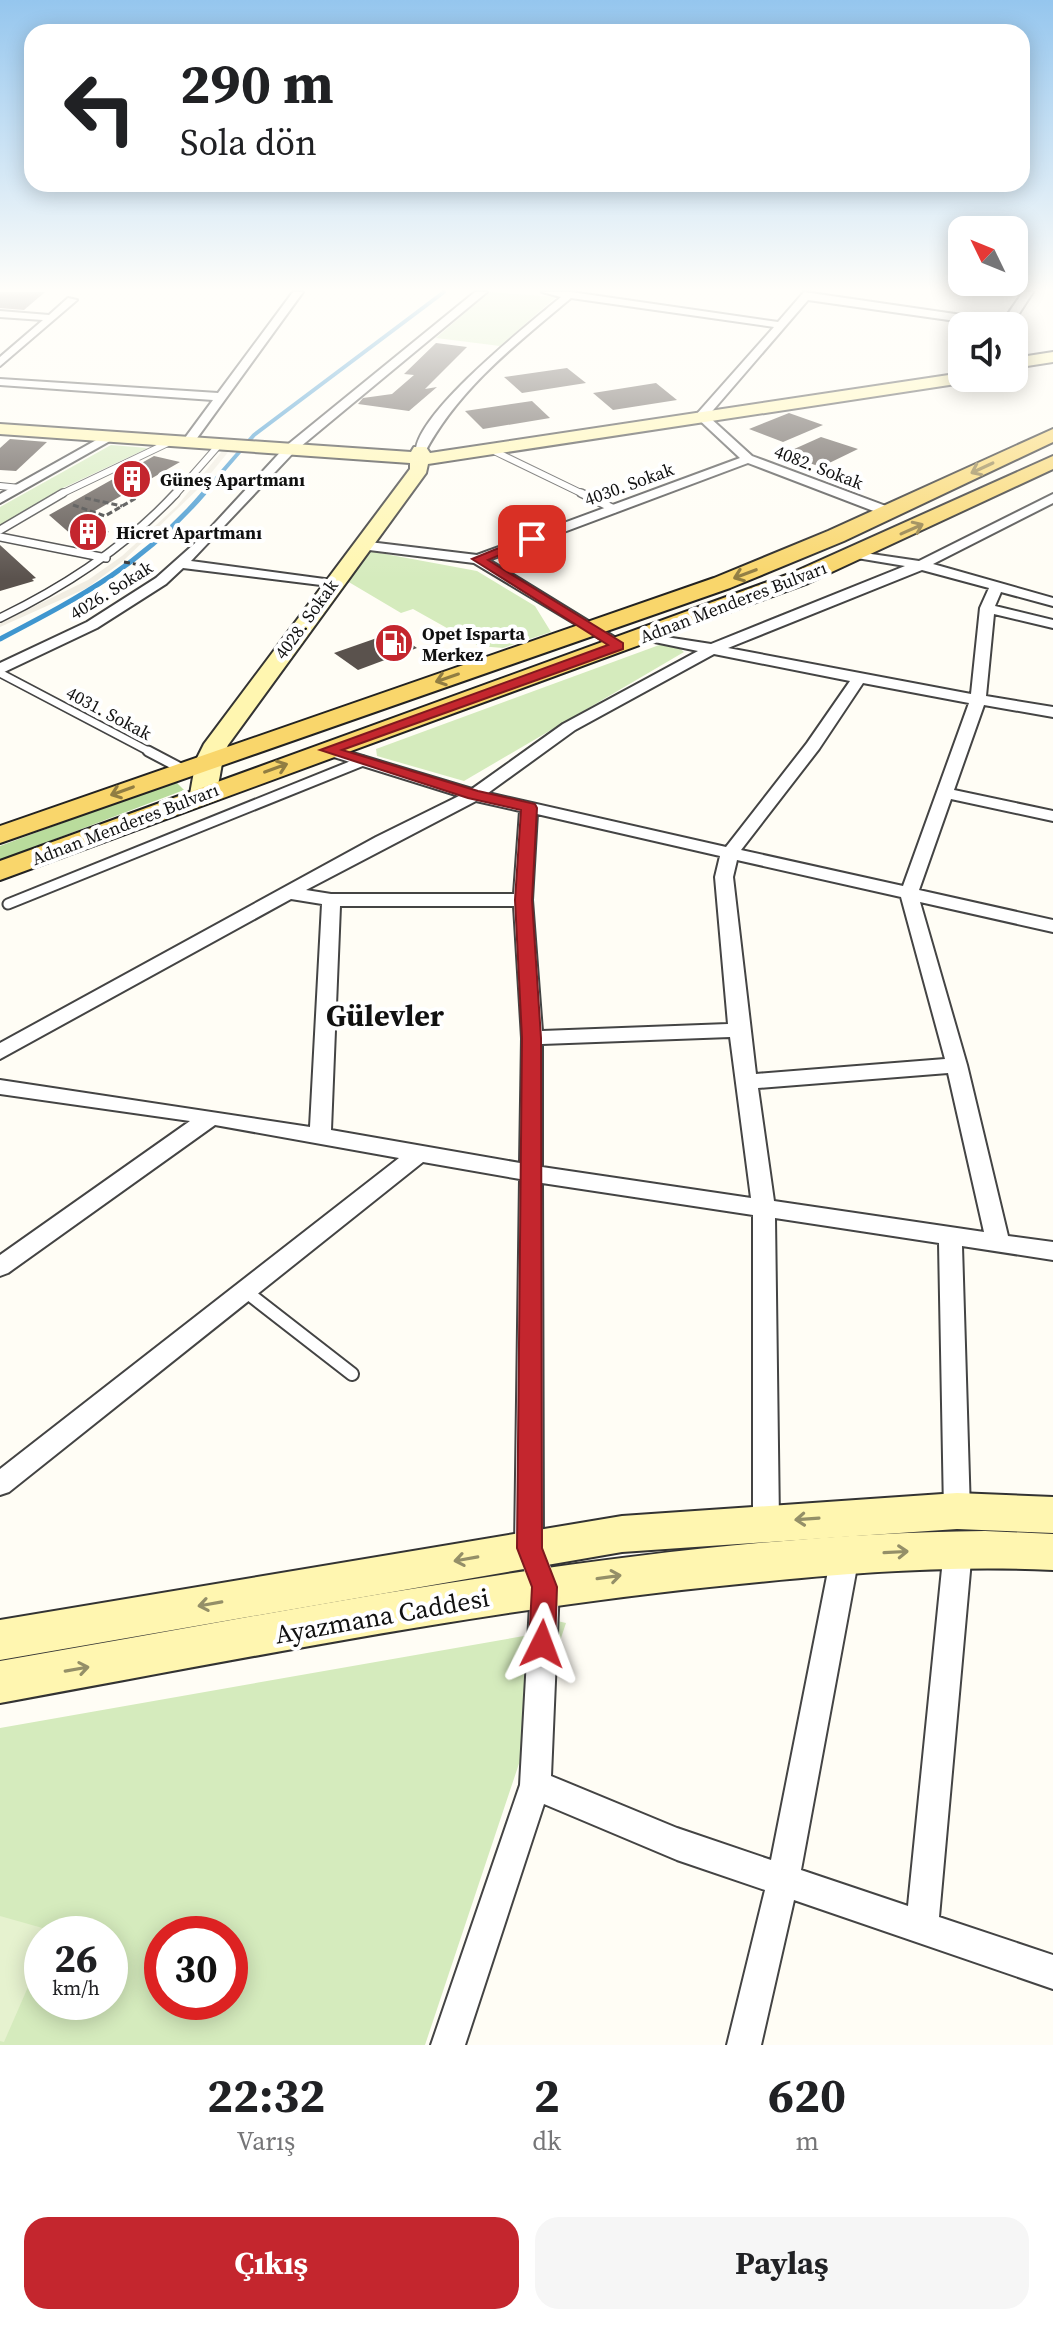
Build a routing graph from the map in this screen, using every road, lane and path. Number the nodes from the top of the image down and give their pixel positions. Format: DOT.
graph roads {
  1 [pos="80,387"];
  2 [pos="228,387"];
  3 [pos="365,387"];
  4 [pos="467,387"];
  5 [pos="726,387"];
  6 [pos="863,387"];
  7 [pos="895,387"];
  8 [pos="221,397"];
  9 [pos="703,414"];
  10 [pos="0,429"];
  11 [pos="1053,435"];
  12 [pos="111,437"];
  13 [pos="180,442"];
  14 [pos="219,445"];
  15 [pos="290,449"];
  16 [pos="494,451"];
  17 [pos="420,455"];
  18 [pos="748,459"];
  19 [pos="1053,462"];
  20 [pos="0,486"];
  21 [pos="20,488"];
  22 [pos="136,498"];
  23 [pos="1053,498"];
  24 [pos="0,499"];
  25 [pos="63,504"];
  26 [pos="614,509"];
  27 [pos="1027,511"];
  28 [pos="889,512"];
  29 [pos="1053,519"];
  30 [pos="0,530"];
  31 [pos="0,537"];
  32 [pos="361,545"];
  33 [pos="856,554"];
  34 [pos="106,558"];
  35 [pos="478,559"];
  36 [pos="123,561"];
  37 [pos="183,564"];
  38 [pos="921,565"];
  39 [pos="146,566"];
  40 [pos="332,584"];
  41 [pos="997,586"];
  42 [pos="1053,602"];
  43 [pos="987,608"];
  44 [pos="0,618"];
  45 [pos="1053,624"];
  46 [pos="590,629"];
  47 [pos="645,636"];
  48 [pos="619,646"];
  49 [pos="712,649"];
  50 [pos="0,671"];
  51 [pos="859,678"];
  52 [pos="978,700"];
  53 [pos="1053,712"];
  54 [pos="327,750"];
  55 [pos="363,761"];
  56 [pos="199,776"];
  57 [pos="945,793"];
  58 [pos="474,795"];
  59 [pos="529,808"];
  60 [pos="1053,816"];
  61 [pos="0,835"];
  62 [pos="730,853"];
  63 [pos="0,871"];
  64 [pos="289,893"];
  65 [pos="909,894"];
  66 [pos="331,900"];
  67 [pos="523,900"];
  68 [pos="3,903"];
  69 [pos="1053,926"];
  70 [pos="739,1030"];
  71 [pos="532,1038"];
  72 [pos="0,1052"];
  73 [pos="957,1065"];
  74 [pos="746,1082"];
  75 [pos="0,1087"];
  76 [pos="211,1117"];
  77 [pos="320,1137"];
  78 [pos="419,1154"];
  79 [pos="529,1173"];
  80 [pos="764,1208"];
  81 [pos="950,1236"];
  82 [pos="998,1243"];
  83 [pos="1053,1251"];
  84 [pos="0,1267"];
  85 [pos="244,1290"];
  86 [pos="352,1374"];
  87 [pos="0,1484"];
  88 [pos="1053,1515"];
  89 [pos="766,1522"];
  90 [pos="958,1530"];
  91 [pos="529,1548"];
  92 [pos="1053,1552"];
  93 [pos="845,1556"];
  94 [pos="545,1587"];
  95 [pos="0,1640"];
  96 [pos="0,1682"];
  97 [pos="535,1785"];
  98 [pos="783,1880"];
  99 [pos="922,1928"];
  100 [pos="1053,1972"];
  101 [pos="448,2045"];
  102 [pos="744,2045"];
  1 -- 8 [label="street"];
  2 -- 8 [label="street"];
  3 -- 15 [label="street, 4026. Sokak"];
  4 -- 17 [label="street"];
  5 -- 9 [label="street"];
  6 -- 9 [label="main road"];
  7 -- 9 [label="main road"];
  8 -- 13 [label="street"];
  9 -- 16 [label="main road"];
  9 -- 17 [label="main road"];
  9 -- 18 [label="street, 4082. Sokak"];
  10 -- 12 [label="main road"];
  11 -- 28 [label="main road, Adnan Menderes Bulvarı, one-way"];
  12 -- 13 [label="main road"];
  12 -- 21 [label="street"];
  13 -- 14 [label="main road"];
  13 -- 30 [label="lane"];
  14 -- 15 [label="main road"];
  14 -- 34 [label="lane"];
  15 -- 17 [label="main road"];
  15 -- 37 [label="street, 4026. Sokak"];
  16 -- 17 [label="main road"];
  16 -- 26 [label="lane"];
  17 -- 32 [label="main road, 4028. Sokak"];
  18 -- 26 [label="street, 4030. Sokak"];
  18 -- 28 [label="street, 4082. Sokak"];
  33 -- 19 [label="main road, Adnan Menderes Bulvarı, one-way"];
  20 -- 21 [label="lane"];
  21 -- 24 [label="street"];
  22 -- 25 [label="path"];
  23 -- 27 [label="street"];
  26 -- 35 [label="street, 4030. Sokak"];
  27 -- 29 [label="street"];
  27 -- 38 [label="street"];
  28 -- 46 [label="main road, Adnan Menderes Bulvarı, one-way"];
  31 -- 34 [label="lane"];
  32 -- 35 [label="street"];
  32 -- 40 [label="main road, 4028. Sokak"];
  33 -- 38 [label="street"];
  33 -- 47 [label="main road, Adnan Menderes Bulvarı"];
  34 -- 44 [label="lane"];
  35 -- 46 [label="street"];
  36 -- 39 [label="path"];
  37 -- 40 [label="street"];
  37 -- 50 [label="street, 4026. Sokak"];
  38 -- 41 [label="street"];
  38 -- 49 [label="street"];
  40 -- 56 [label="main road, 4028. Sokak"];
  41 -- 42 [label="street"];
  41 -- 43 [label="street"];
  43 -- 45 [label="street"];
  43 -- 52 [label="street"];
  46 -- 48 [label="street"];
  46 -- 56 [label="main road, Adnan Menderes Bulvarı, one-way"];
  47 -- 48 [label="main road, Adnan Menderes Bulvarı"];
  47 -- 49 [label="street"];
  48 -- 54 [label="main road, Adnan Menderes Bulvarı"];
  49 -- 51 [label="street"];
  49 -- 58 [label="street"];
  50 -- 56 [label="lane, 4031. Sokak"];
  51 -- 52 [label="street"];
  51 -- 62 [label="street"];
  52 -- 53 [label="street"];
  52 -- 57 [label="street"];
  54 -- 55 [label="street"];
  56 -- 54 [label="main road, Adnan Menderes Bulvarı, one-way"];
  55 -- 58 [label="street"];
  55 -- 68 [label="lane"];
  56 -- 61 [label="main road, Adnan Menderes Bulvarı, one-way"];
  56 -- 63 [label="main road, Adnan Menderes Bulvarı"];
  57 -- 60 [label="street"];
  57 -- 65 [label="street"];
  58 -- 59 [label="street"];
  58 -- 64 [label="street"];
  59 -- 62 [label="street"];
  59 -- 67 [label="street"];
  62 -- 65 [label="street"];
  62 -- 70 [label="street"];
  64 -- 66 [label="street"];
  64 -- 72 [label="street"];
  65 -- 69 [label="street"];
  65 -- 73 [label="street"];
  66 -- 67 [label="street"];
  66 -- 77 [label="street"];
  67 -- 71 [label="street"];
  70 -- 71 [label="street"];
  70 -- 74 [label="street"];
  71 -- 79 [label="street"];
  73 -- 74 [label="street"];
  73 -- 82 [label="street"];
  74 -- 80 [label="street"];
  75 -- 76 [label="street"];
  76 -- 77 [label="street"];
  76 -- 84 [label="street"];
  77 -- 78 [label="street"];
  78 -- 79 [label="street"];
  78 -- 85 [label="street"];
  79 -- 80 [label="street"];
  79 -- 91 [label="street"];
  80 -- 81 [label="street"];
  80 -- 89 [label="street"];
  81 -- 82 [label="street"];
  81 -- 90 [label="street"];
  82 -- 83 [label="street"];
  85 -- 86 [label="lane"];
  85 -- 87 [label="street"];
  88 -- 90 [label="main road, Ayazmana Caddesi"];
  90 -- 89 [label="main road, Ayazmana Caddesi, one-way"];
  89 -- 91 [label="main road, Ayazmana Caddesi"];
  90 -- 92 [label="main road, Ayazmana Caddesi"];
  93 -- 90 [label="main road, Ayazmana Caddesi, one-way"];
  90 -- 99 [label="street"];
  91 -- 94 [label="street"];
  91 -- 95 [label="main road, Ayazmana Caddesi, one-way"];
  94 -- 93 [label="main road, Ayazmana Caddesi, one-way"];
  93 -- 98 [label="street"];
  96 -- 94 [label="main road, Ayazmana Caddesi, one-way"];
  94 -- 97 [label="street"];
  97 -- 98 [label="street"];
  97 -- 101 [label="street"];
  98 -- 99 [label="street"];
  98 -- 102 [label="street"];
  99 -- 100 [label="street"];
}
